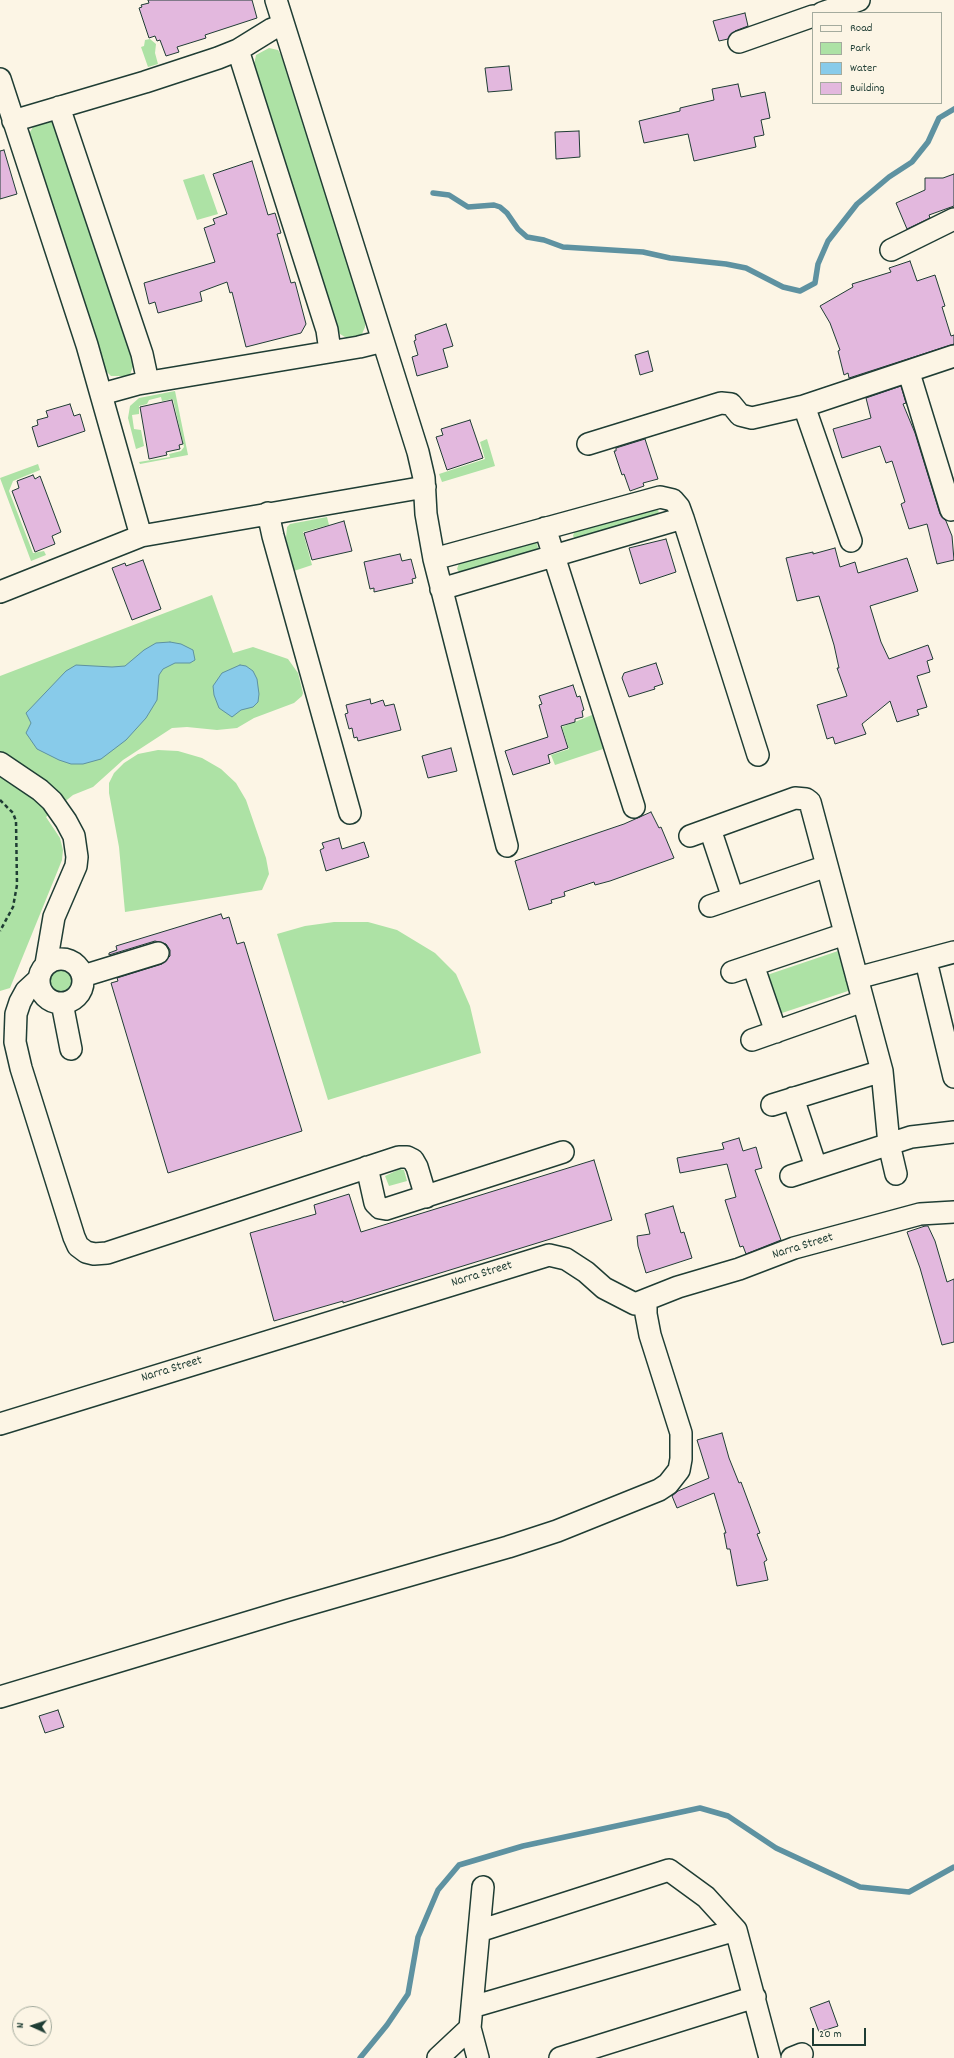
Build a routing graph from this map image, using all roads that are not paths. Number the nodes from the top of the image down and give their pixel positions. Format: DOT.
graph roads {
  1 [pos="276,0"];
  2 [pos="859,0"];
  3 [pos="825,12"];
  4 [pos="812,16"];
  5 [pos="283,25"];
  6 [pos="739,42"];
  7 [pos="238,50"];
  8 [pos="0,79"];
  9 [pos="58,107"];
  10 [pos="13,121"];
  11 [pos="954,219"];
  12 [pos="891,250"];
  13 [pos="383,341"];
  14 [pos="330,351"];
  15 [pos="954,356"];
  16 [pos="909,373"];
  17 [pos="148,382"];
  18 [pos="102,394"];
  19 [pos="804,406"];
  20 [pos="588,444"];
  21 [pos="425,486"];
  22 [pos="950,510"];
  23 [pos="268,512"];
  24 [pos="683,518"];
  25 [pos="545,528"];
  26 [pos="141,536"];
  27 [pos="851,541"];
  28 [pos="554,556"];
  29 [pos="434,559"];
  30 [pos="441,589"];
  31 [pos="0,592"];
  32 [pos="758,755"];
  33 [pos="0,763"];
  34 [pos="634,807"];
  35 [pos="350,813"];
  36 [pos="710,829"];
  37 [pos="690,836"];
  38 [pos="508,846"];
  39 [pos="827,866"];
  40 [pos="733,898"];
  41 [pos="710,906"];
  42 [pos="845,934"];
  43 [pos="954,952"];
  44 [pos="158,953"];
  45 [pos="926,961"];
  46 [pos="753,965"];
  47 [pos="42,972"];
  48 [pos="732,972"];
  49 [pos="83,976"];
  50 [pos="857,978"];
  51 [pos="863,1001"];
  52 [pos="62,1003"];
  53 [pos="776,1032"];
  54 [pos="752,1040"];
  55 [pos="71,1049"];
  56 [pos="882,1071"];
  57 [pos="954,1077"];
  58 [pos="793,1098"];
  59 [pos="772,1105"];
  60 [pos="954,1132"];
  61 [pos="889,1144"];
  62 [pos="563,1152"];
  63 [pos="367,1167"];
  64 [pos="816,1167"];
  65 [pos="896,1174"];
  66 [pos="791,1176"];
  67 [pos="426,1197"];
  68 [pos="954,1212"];
  69 [pos="646,1300"];
  70 [pos="0,1424"];
  71 [pos="0,1697"];
  72 [pos="483,1887"];
  73 [pos="736,1930"];
  74 [pos="479,1931"];
  75 [pos="755,1997"];
  76 [pos="472,2007"];
  77 [pos="470,2028"];
  78 [pos="438,2058"];
  79 [pos="478,2058"];
  80 [pos="560,2058"];
  81 [pos="770,2058"];
  1 -- 5 [label="street"];
  2 -- 3 [label="street"];
  4 -- 6 [label="street"];
  5 -- 7 [label="street"];
  5 -- 13 [label="street"];
  7 -- 9 [label="street"];
  7 -- 14 [label="street"];
  8 -- 10 [label="street"];
  9 -- 10 [label="street"];
  9 -- 17 [label="street"];
  10 -- 18 [label="street"];
  11 -- 12 [label="street"];
  13 -- 14 [label="street"];
  13 -- 21 [label="street"];
  14 -- 17 [label="street"];
  15 -- 16 [label="street"];
  16 -- 19 [label="street"];
  16 -- 22 [label="street"];
  17 -- 18 [label="street"];
  18 -- 26 [label="street"];
  19 -- 20 [label="street"];
  19 -- 27 [label="street"];
  21 -- 23 [label="street"];
  21 -- 29 [label="street"];
  23 -- 26 [label="street"];
  23 -- 35 [label="street"];
  24 -- 25 [label="street"];
  24 -- 28 [label="street"];
  24 -- 32 [label="street"];
  25 -- 28 [label="street"];
  25 -- 29 [label="street"];
  26 -- 31 [label="street"];
  28 -- 30 [label="street"];
  28 -- 34 [label="street"];
  29 -- 30 [label="street"];
  30 -- 38 [label="street"];
  33 -- 47 [label="street"];
  36 -- 37 [label="street"];
  36 -- 39 [label="street"];
  36 -- 40 [label="street"];
  39 -- 40 [label="street"];
  39 -- 42 [label="street"];
  40 -- 41 [label="street"];
  42 -- 46 [label="street"];
  42 -- 50 [label="street"];
  43 -- 45 [label="street"];
  44 -- 49 [label="street"];
  45 -- 50 [label="street"];
  45 -- 57 [label="street"];
  46 -- 48 [label="street"];
  46 -- 53 [label="street"];
  47 -- 49 [label="street"];
  47 -- 52 [label="street"];
  47 -- 63 [label="street"];
  49 -- 52 [label="street"];
  50 -- 51 [label="street"];
  51 -- 53 [label="street"];
  51 -- 56 [label="street"];
  52 -- 55 [label="street"];
  53 -- 54 [label="street"];
  56 -- 58 [label="street"];
  56 -- 61 [label="street"];
  58 -- 59 [label="street"];
  58 -- 64 [label="street"];
  60 -- 61 [label="street"];
  61 -- 64 [label="street"];
  61 -- 65 [label="street"];
  62 -- 67 [label="street"];
  63 -- 67 [label="street"];
  63 -- 67 [label="street"];
  64 -- 66 [label="street"];
  68 -- 69 [label="street, Narra Street"];
  69 -- 70 [label="street, Narra Street"];
  69 -- 71 [label="street"];
  72 -- 74 [label="street"];
  73 -- 74 [label="street"];
  73 -- 75 [label="street"];
  73 -- 76 [label="street"];
  74 -- 76 [label="street"];
  75 -- 80 [label="street"];
  75 -- 81 [label="street"];
  76 -- 77 [label="street"];
  77 -- 78 [label="street"];
  77 -- 79 [label="street"];
}
